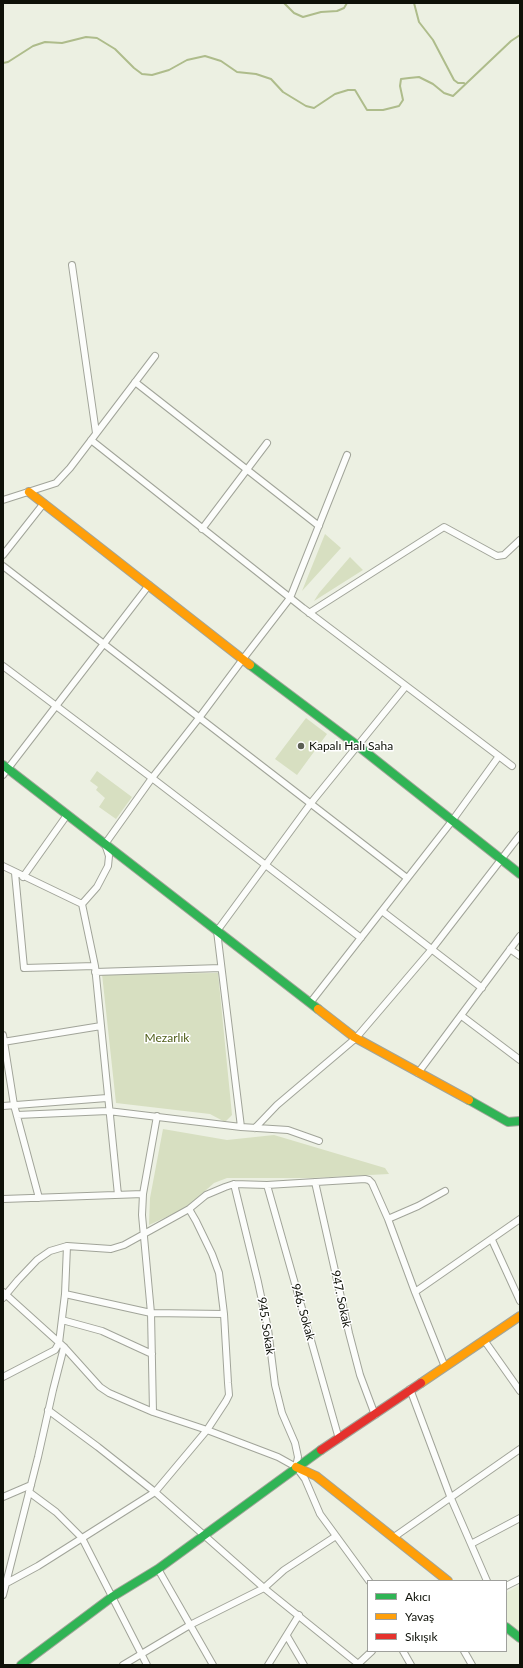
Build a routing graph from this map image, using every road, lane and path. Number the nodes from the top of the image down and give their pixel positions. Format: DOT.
graph roads {
  1 [pos="72,265"];
  2 [pos="155,356"];
  3 [pos="135,382"];
  4 [pos="96,433"];
  5 [pos="91,440"];
  6 [pos="267,443"];
  7 [pos="347,455"];
  8 [pos="246,470"];
  9 [pos="29,492"];
  10 [pos="3,500"];
  11 [pos="44,503"];
  12 [pos="319,526"];
  13 [pos="202,528"];
  14 [pos="520,540"];
  15 [pos="3,555"];
  16 [pos="3,566"];
  17 [pos="149,585"];
  18 [pos="290,598"];
  19 [pos="309,613"];
  20 [pos="104,645"];
  21 [pos="243,659"];
  22 [pos="3,666"];
  23 [pos="406,686"];
  24 [pos="56,705"];
  25 [pos="200,718"];
  26 [pos="358,746"];
  27 [pos="499,756"];
  28 [pos="512,766"];
  29 [pos="5,770"];
  30 [pos="152,778"];
  31 [pos="311,803"];
  32 [pos="67,815"];
  33 [pos="452,821"];
  34 [pos="520,835"];
  35 [pos="105,844"];
  36 [pos="501,860"];
  37 [pos="265,865"];
  38 [pos="3,866"];
  39 [pos="15,873"];
  40 [pos="520,874"];
  41 [pos="23,876"];
  42 [pos="407,878"];
  43 [pos="82,904"];
  44 [pos="382,910"];
  45 [pos="217,931"];
  46 [pos="520,936"];
  47 [pos="361,938"];
  48 [pos="432,949"];
  49 [pos="510,949"];
  50 [pos="520,956"];
  51 [pos="221,968"];
  52 [pos="95,969"];
  53 [pos="482,988"];
  54 [pos="310,1003"];
  55 [pos="463,1018"];
  56 [pos="101,1026"];
  57 [pos="356,1038"];
  58 [pos="4,1040"];
  59 [pos="520,1060"];
  60 [pos="418,1073"];
  61 [pos="107,1098"];
  62 [pos="14,1105"];
  63 [pos="3,1106"];
  64 [pos="108,1110"];
  65 [pos="17,1115"];
  66 [pos="157,1116"];
  67 [pos="520,1121"];
  68 [pos="241,1127"];
  69 [pos="255,1128"];
  70 [pos="319,1141"];
  71 [pos="315,1182"];
  72 [pos="234,1184"];
  73 [pos="267,1184"];
  74 [pos="445,1191"];
  75 [pos="143,1194"];
  76 [pos="118,1195"];
  77 [pos="39,1198"];
  78 [pos="3,1199"];
  79 [pos="189,1209"];
  80 [pos="388,1219"];
  81 [pos="520,1219"];
  82 [pos="143,1234"];
  83 [pos="492,1240"];
  84 [pos="67,1246"];
  85 [pos="414,1292"];
  86 [pos="66,1294"];
  87 [pos="4,1295"];
  88 [pos="520,1301"];
  89 [pos="151,1313"];
  90 [pos="224,1314"];
  91 [pos="520,1316"];
  92 [pos="62,1320"];
  93 [pos="484,1340"];
  94 [pos="59,1343"];
  95 [pos="64,1347"];
  96 [pos="152,1354"];
  97 [pos="445,1367"];
  98 [pos="3,1377"];
  99 [pos="410,1389"];
  100 [pos="520,1391"];
  101 [pos="48,1410"];
  102 [pos="153,1412"];
  103 [pos="375,1415"];
  104 [pos="207,1430"];
  105 [pos="339,1439"];
  106 [pos="520,1449"];
  107 [pos="296,1467"];
  108 [pos="30,1489"];
  109 [pos="155,1492"];
  110 [pos="450,1496"];
  111 [pos="3,1497"];
  112 [pos="520,1518"];
  113 [pos="205,1535"];
  114 [pos="336,1536"];
  115 [pos="394,1537"];
  116 [pos="82,1538"];
  117 [pos="471,1544"];
  118 [pos="158,1569"];
  119 [pos="520,1579"];
  120 [pos="368,1580"];
  121 [pos="447,1580"];
  122 [pos="487,1580"];
  123 [pos="4,1584"];
  124 [pos="507,1586"];
  125 [pos="264,1588"];
  126 [pos="3,1594"];
  127 [pos="112,1597"];
  128 [pos="299,1615"];
  129 [pos="190,1625"];
  130 [pos="510,1634"];
  131 [pos="287,1636"];
  132 [pos="520,1638"];
  133 [pos="371,1652"];
  134 [pos="404,1652"];
  135 [pos="466,1652"];
  136 [pos="141,1653"];
  137 [pos="357,1664"];
  138 [pos="21,1665"];
  139 [pos="123,1665"];
  140 [pos="148,1665"];
  141 [pos="214,1665"];
  142 [pos="268,1665"];
  143 [pos="304,1665"];
  144 [pos="411,1665"];
  145 [pos="472,1665"];
  1 -- 4 [label="street"];
  2 -- 3 [label="street"];
  3 -- 4 [label="street"];
  3 -- 8 [label="street"];
  4 -- 5 [label="street"];
  5 -- 9 [label="street"];
  5 -- 13 [label="street"];
  6 -- 8 [label="street"];
  7 -- 12 [label="street"];
  8 -- 12 [label="street"];
  8 -- 13 [label="street"];
  9 -- 10 [label="street"];
  9 -- 11 [label="street"];
  11 -- 15 [label="street"];
  11 -- 17 [label="street"];
  12 -- 18 [label="street"];
  13 -- 18 [label="street"];
  14 -- 19 [label="street"];
  16 -- 20 [label="street"];
  17 -- 20 [label="street"];
  17 -- 21 [label="street"];
  18 -- 19 [label="street"];
  18 -- 21 [label="street"];
  19 -- 23 [label="street"];
  20 -- 24 [label="street"];
  20 -- 25 [label="street"];
  21 -- 25 [label="street"];
  21 -- 26 [label="street"];
  22 -- 24 [label="street"];
  23 -- 26 [label="street"];
  23 -- 27 [label="street"];
  24 -- 29 [label="street"];
  24 -- 30 [label="street"];
  25 -- 30 [label="street"];
  25 -- 31 [label="street"];
  26 -- 31 [label="street"];
  26 -- 33 [label="street"];
  27 -- 28 [label="street"];
  27 -- 33 [label="street"];
  29 -- 32 [label="street"];
  30 -- 35 [label="street"];
  30 -- 37 [label="street"];
  31 -- 37 [label="street"];
  31 -- 42 [label="street"];
  32 -- 35 [label="street"];
  32 -- 41 [label="street"];
  33 -- 36 [label="street"];
  33 -- 42 [label="street"];
  34 -- 36 [label="street"];
  35 -- 43 [label="street"];
  35 -- 45 [label="street"];
  36 -- 40 [label="street"];
  36 -- 48 [label="street"];
  37 -- 45 [label="street"];
  37 -- 47 [label="street"];
  38 -- 39 [label="street"];
  39 -- 41 [label="street"];
  39 -- 52 [label="street"];
  41 -- 43 [label="street"];
  42 -- 44 [label="street"];
  43 -- 52 [label="street"];
  44 -- 47 [label="street"];
  44 -- 48 [label="street"];
  45 -- 51 [label="street"];
  45 -- 54 [label="street"];
  46 -- 49 [label="street"];
  47 -- 54 [label="street"];
  48 -- 53 [label="street"];
  48 -- 57 [label="street"];
  49 -- 50 [label="street"];
  49 -- 53 [label="street"];
  51 -- 52 [label="street"];
  51 -- 68 [label="street"];
  52 -- 56 [label="street"];
  53 -- 60 [label="street"];
  54 -- 57 [label="street"];
  55 -- 59 [label="street"];
  56 -- 58 [label="street"];
  56 -- 61 [label="street"];
  57 -- 60 [label="street"];
  57 -- 69 [label="street"];
  58 -- 62 [label="street"];
  60 -- 67 [label="street"];
  61 -- 62 [label="street"];
  61 -- 64 [label="street"];
  62 -- 63 [label="street"];
  62 -- 65 [label="street"];
  64 -- 65 [label="street"];
  64 -- 66 [label="street"];
  64 -- 76 [label="street"];
  65 -- 77 [label="street"];
  66 -- 68 [label="street"];
  66 -- 75 [label="street"];
  68 -- 69 [label="street"];
  69 -- 70 [label="street"];
  71 -- 73 [label="street"];
  71 -- 80 [label="street"];
  71 -- 103 [label="street, 947. Sokak"];
  72 -- 73 [label="street"];
  72 -- 79 [label="street"];
  72 -- 107 [label="street, 945. Sokak"];
  73 -- 105 [label="street, 946. Sokak"];
  74 -- 80 [label="street"];
  75 -- 76 [label="street"];
  75 -- 82 [label="street"];
  76 -- 77 [label="street"];
  77 -- 78 [label="street"];
  79 -- 82 [label="street"];
  79 -- 90 [label="street"];
  80 -- 85 [label="street"];
  81 -- 83 [label="street"];
  82 -- 84 [label="street"];
  82 -- 89 [label="street"];
  83 -- 85 [label="street"];
  83 -- 88 [label="street"];
  84 -- 86 [label="street"];
  84 -- 87 [label="street"];
  85 -- 97 [label="street"];
  86 -- 89 [label="street"];
  86 -- 92 [label="street"];
  87 -- 94 [label="street"];
  89 -- 90 [label="street"];
  89 -- 96 [label="street"];
  90 -- 104 [label="street"];
  91 -- 93 [label="street"];
  92 -- 94 [label="street"];
  92 -- 96 [label="street"];
  93 -- 97 [label="street"];
  93 -- 100 [label="street"];
  94 -- 95 [label="street"];
  94 -- 98 [label="street"];
  95 -- 101 [label="street"];
  95 -- 102 [label="street"];
  96 -- 102 [label="street"];
  97 -- 99 [label="street"];
  99 -- 103 [label="street"];
  99 -- 110 [label="street"];
  101 -- 108 [label="street"];
  101 -- 109 [label="street"];
  102 -- 104 [label="street"];
  103 -- 105 [label="street"];
  104 -- 107 [label="street"];
  104 -- 109 [label="street"];
  105 -- 107 [label="street"];
  106 -- 110 [label="street"];
  107 -- 113 [label="street"];
  107 -- 114 [label="street"];
  107 -- 115 [label="street"];
  108 -- 111 [label="street"];
  108 -- 116 [label="street"];
  108 -- 123 [label="street"];
  109 -- 113 [label="street"];
  109 -- 116 [label="street"];
  110 -- 115 [label="street"];
  110 -- 117 [label="street"];
  112 -- 117 [label="street"];
  113 -- 118 [label="street"];
  113 -- 125 [label="street"];
  114 -- 120 [label="street"];
  114 -- 125 [label="street"];
  115 -- 121 [label="street"];
  116 -- 123 [label="street"];
  116 -- 127 [label="street"];
  117 -- 122 [label="street"];
  118 -- 127 [label="street"];
  118 -- 129 [label="street"];
  119 -- 124 [label="street"];
  123 -- 126 [label="street"];
  125 -- 128 [label="street"];
  125 -- 129 [label="street"];
  127 -- 136 [label="street"];
  127 -- 138 [label="street"];
  128 -- 131 [label="street"];
  128 -- 137 [label="street"];
  129 -- 136 [label="street"];
  129 -- 141 [label="street"];
  130 -- 132 [label="street"];
  131 -- 142 [label="street"];
  131 -- 143 [label="street"];
  133 -- 137 [label="street"];
  134 -- 144 [label="street"];
  135 -- 145 [label="street"];
  136 -- 139 [label="street"];
  136 -- 140 [label="street"];
}
